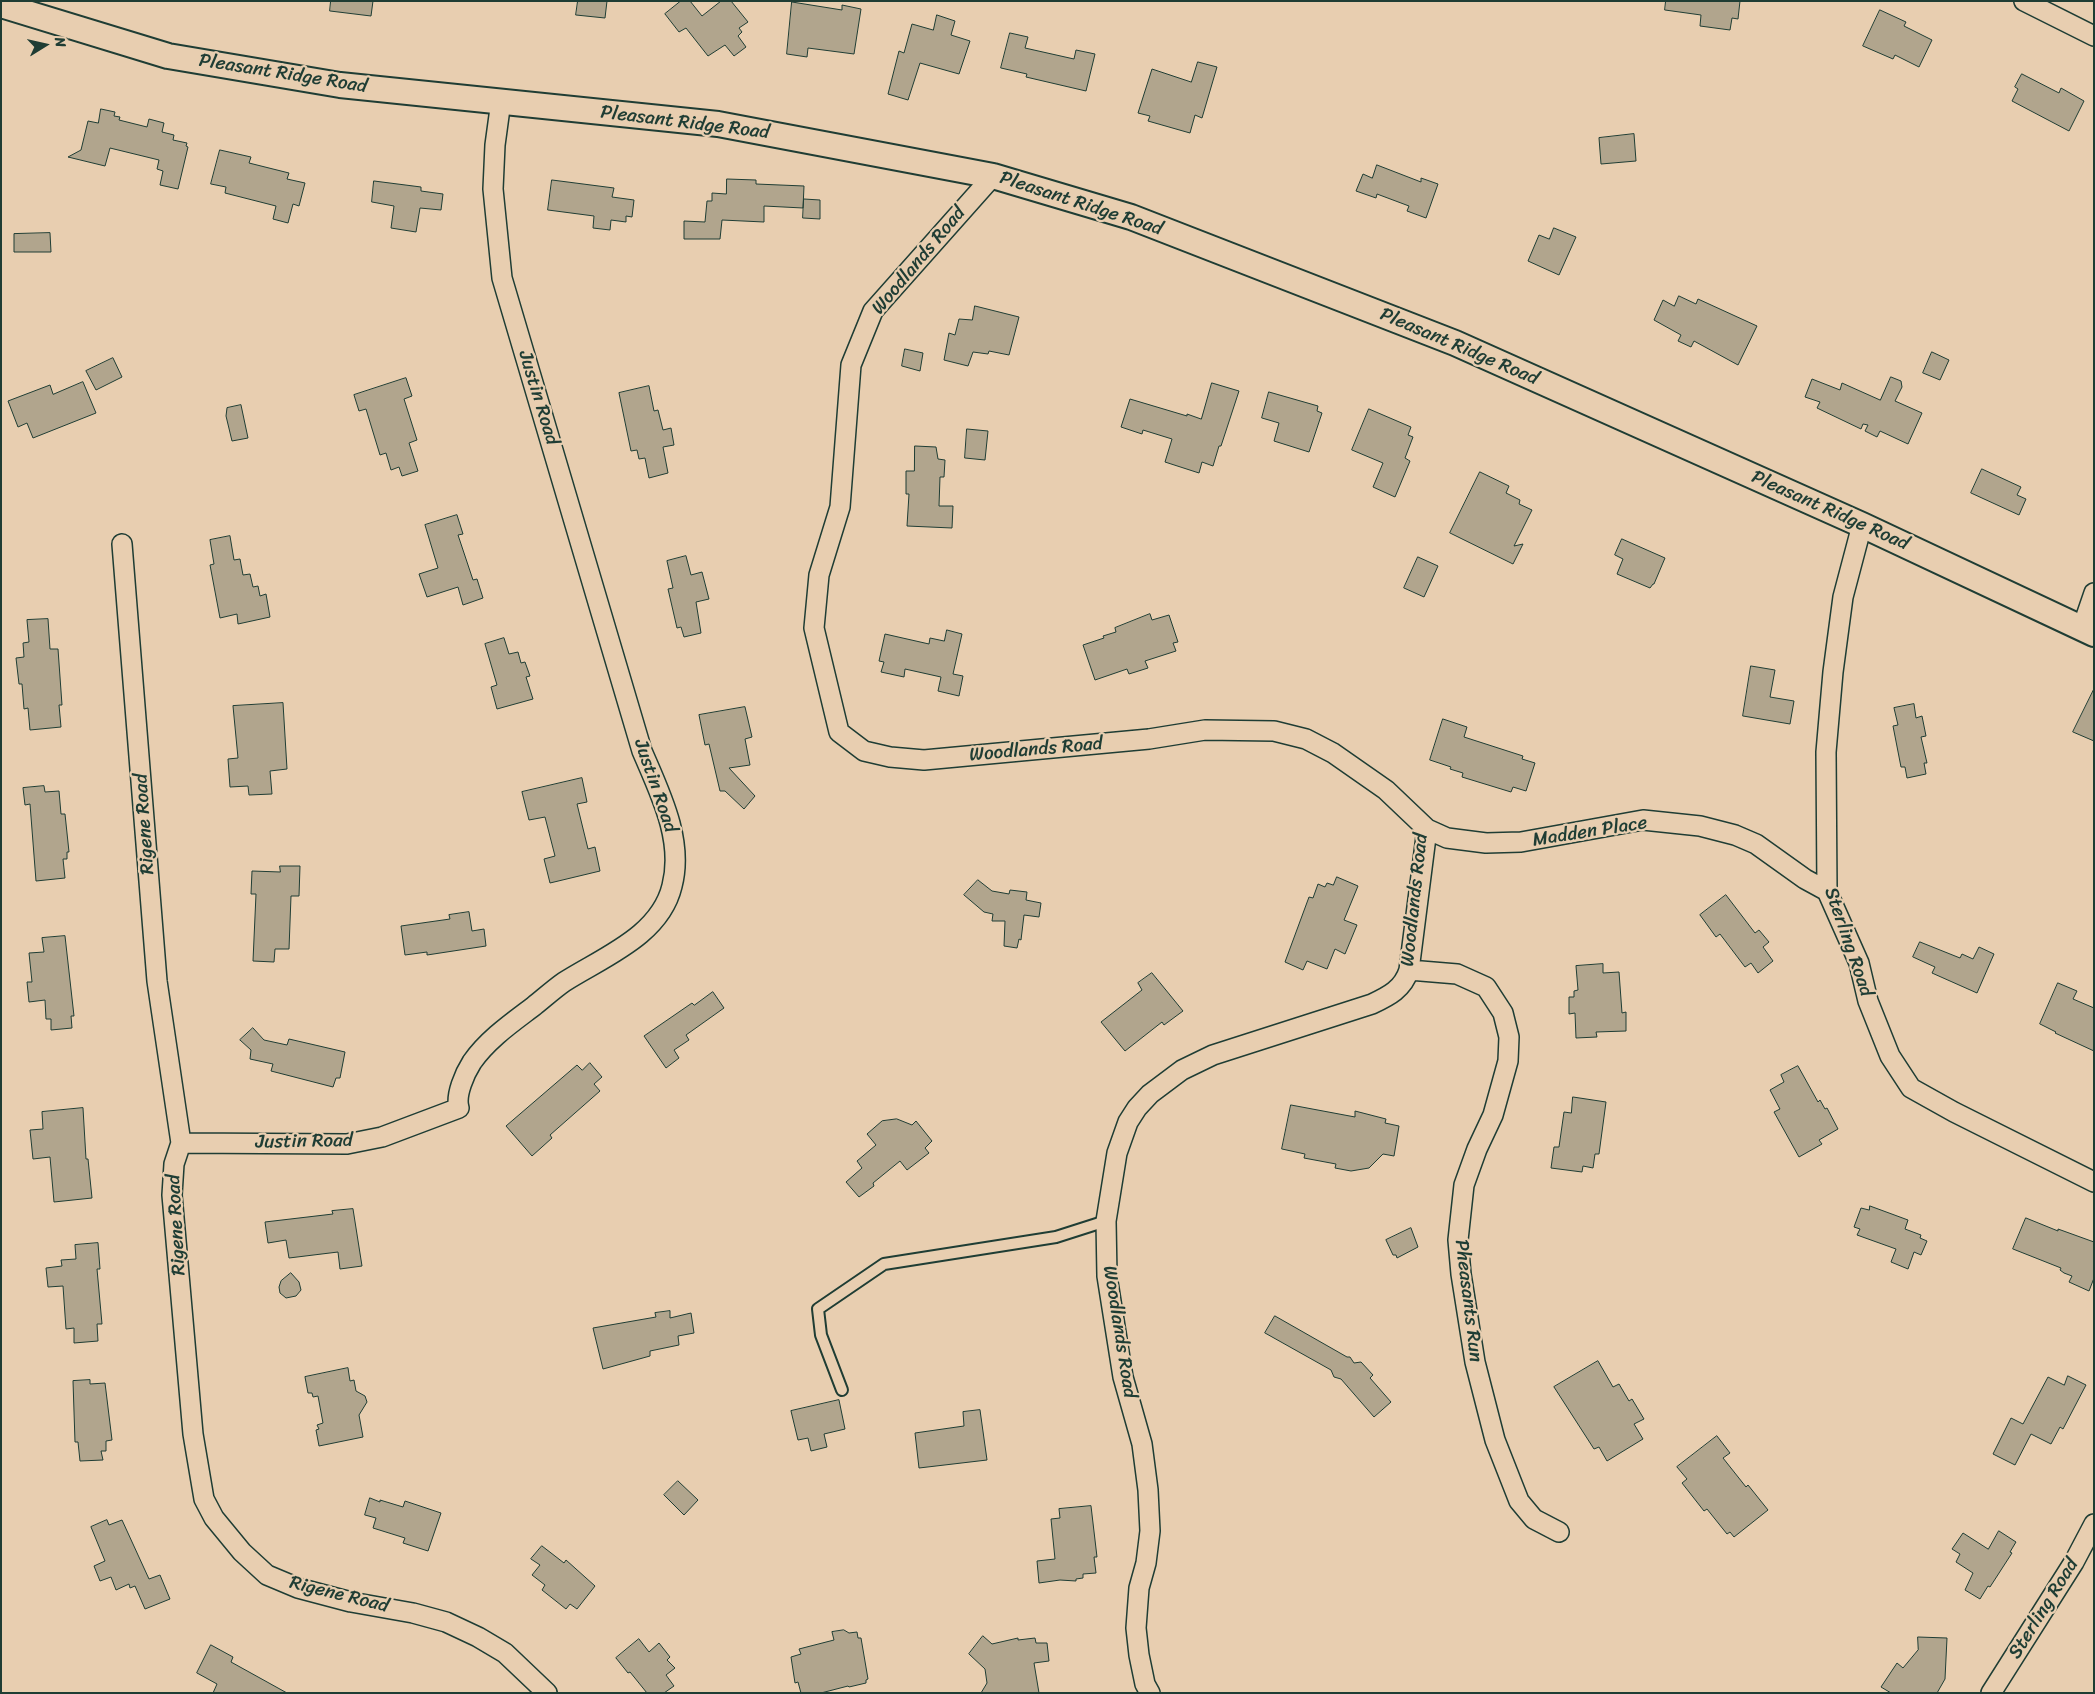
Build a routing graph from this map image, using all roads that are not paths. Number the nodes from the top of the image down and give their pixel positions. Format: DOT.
graph roads {
  1 [pos="2024,1"];
  2 [pos="1,5"];
  3 [pos="2094,36"];
  4 [pos="501,101"];
  5 [pos="992,176"];
  6 [pos="1862,525"];
  7 [pos="122,544"];
  8 [pos="2094,592"];
  9 [pos="2088,631"];
  10 [pos="1427,829"];
  11 [pos="1826,891"];
  12 [pos="1409,970"];
  13 [pos="181,1143"];
  14 [pos="2094,1182"];
  15 [pos="1106,1221"];
  16 [pos="842,1390"];
  17 [pos="2094,1524"];
  18 [pos="1559,1532"];
  19 [pos="547,1693"];
  20 [pos="1150,1693"];
  21 [pos="1991,1693"];
  1 -- 3 [label="street"];
  2 -- 4 [label="street, Pleasant Ridge Road"];
  4 -- 5 [label="street, Pleasant Ridge Road"];
  4 -- 13 [label="street, Justin Road"];
  5 -- 6 [label="street, Pleasant Ridge Road"];
  5 -- 10 [label="street, Woodlands Road"];
  6 -- 9 [label="street, Pleasant Ridge Road"];
  6 -- 11 [label="street, Sterling Road"];
  7 -- 13 [label="street, Rigene Road"];
  8 -- 9 [label="street"];
  10 -- 11 [label="street, Madden Place"];
  10 -- 12 [label="street, Woodlands Road"];
  11 -- 14 [label="street, Sterling Road"];
  12 -- 15 [label="street, Woodlands Road"];
  12 -- 18 [label="street, Pheasants Run"];
  13 -- 19 [label="street, Rigene Road"];
  15 -- 16 [label="lane"];
  15 -- 20 [label="street, Woodlands Road"];
  17 -- 21 [label="street, Sterling Road"];
}
